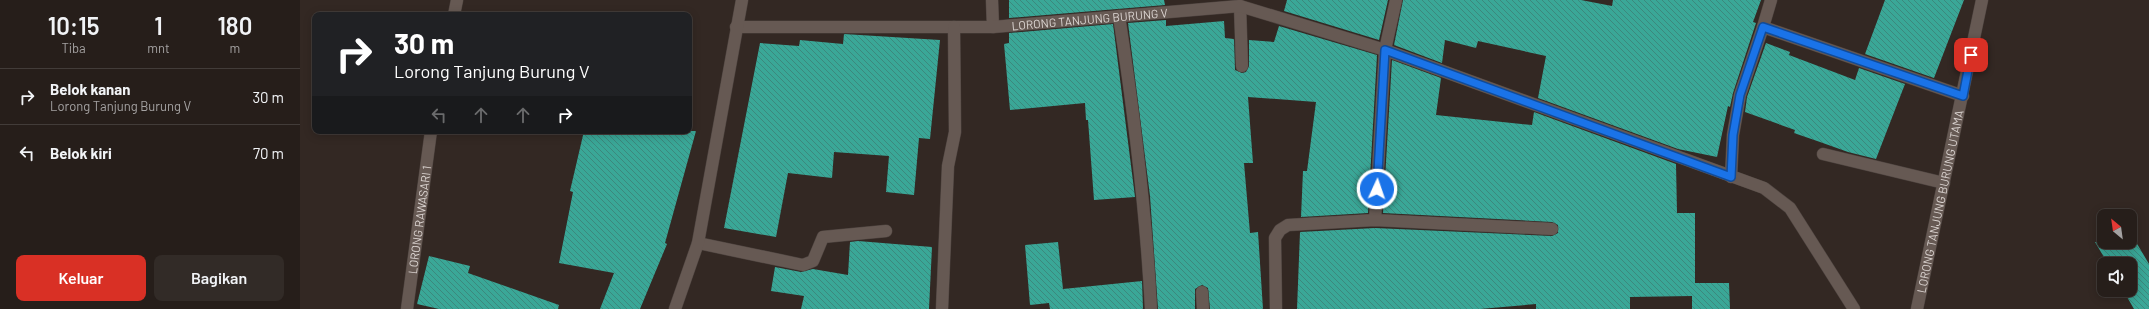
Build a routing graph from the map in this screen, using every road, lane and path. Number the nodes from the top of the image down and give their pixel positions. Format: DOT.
graph roads {
  1 [pos="457,0"];
  2 [pos="742,0"];
  3 [pos="992,0"];
  4 [pos="1396,0"];
  5 [pos="1771,0"];
  6 [pos="1982,0"];
  7 [pos="1240,6"];
  8 [pos="455,12"];
  9 [pos="1119,16"];
  10 [pos="736,27"];
  11 [pos="954,27"];
  12 [pos="993,27"];
  13 [pos="1763,27"];
  14 [pos="1385,50"];
  15 [pos="1242,66"];
  16 [pos="1963,96"];
  17 [pos="431,134"];
  18 [pos="1823,154"];
  19 [pos="1731,177"];
  20 [pos="1944,183"];
  21 [pos="1375,220"];
  22 [pos="1552,229"];
  23 [pos="886,231"];
  24 [pos="698,243"];
  25 [pos="1202,292"];
  26 [pos="407,309"];
  27 [pos="676,309"];
  28 [pos="942,309"];
  29 [pos="1151,309"];
  30 [pos="1204,309"];
  31 [pos="1276,309"];
  32 [pos="1854,309"];
  33 [pos="1917,309"];
  1 -- 8 [label="street"];
  2 -- 10 [label="street"];
  3 -- 12 [label="street"];
  4 -- 14 [label="street"];
  5 -- 13 [label="street"];
  6 -- 16 [label="street, LORONG TANJUNG BURUNG UTAMA"];
  7 -- 9 [label="street, LORONG TANJUNG BURUNG V"];
  7 -- 14 [label="street, LORONG TANJUNG BURUNG V"];
  7 -- 15 [label="street"];
  9 -- 12 [label="street, LORONG TANJUNG BURUNG V"];
  9 -- 29 [label="street"];
  10 -- 11 [label="street, LORONG TANJUNG BURUNG V"];
  10 -- 24 [label="street"];
  11 -- 12 [label="street, LORONG TANJUNG BURUNG V"];
  11 -- 28 [label="street"];
  13 -- 16 [label="street"];
  13 -- 19 [label="street"];
  14 -- 19 [label="street, LORONG TANJUNG BURUNG V"];
  14 -- 21 [label="street"];
  16 -- 20 [label="street, LORONG TANJUNG BURUNG UTAMA"];
  17 -- 26 [label="street, LORONG RAWASARI 1"];
  18 -- 20 [label="street"];
  19 -- 32 [label="street, LORONG TANJUNG BURUNG V"];
  20 -- 33 [label="street, LORONG TANJUNG BURUNG UTAMA"];
  21 -- 22 [label="street"];
  21 -- 31 [label="street"];
  23 -- 24 [label="street"];
  24 -- 27 [label="street"];
  25 -- 30 [label="street"];
}
